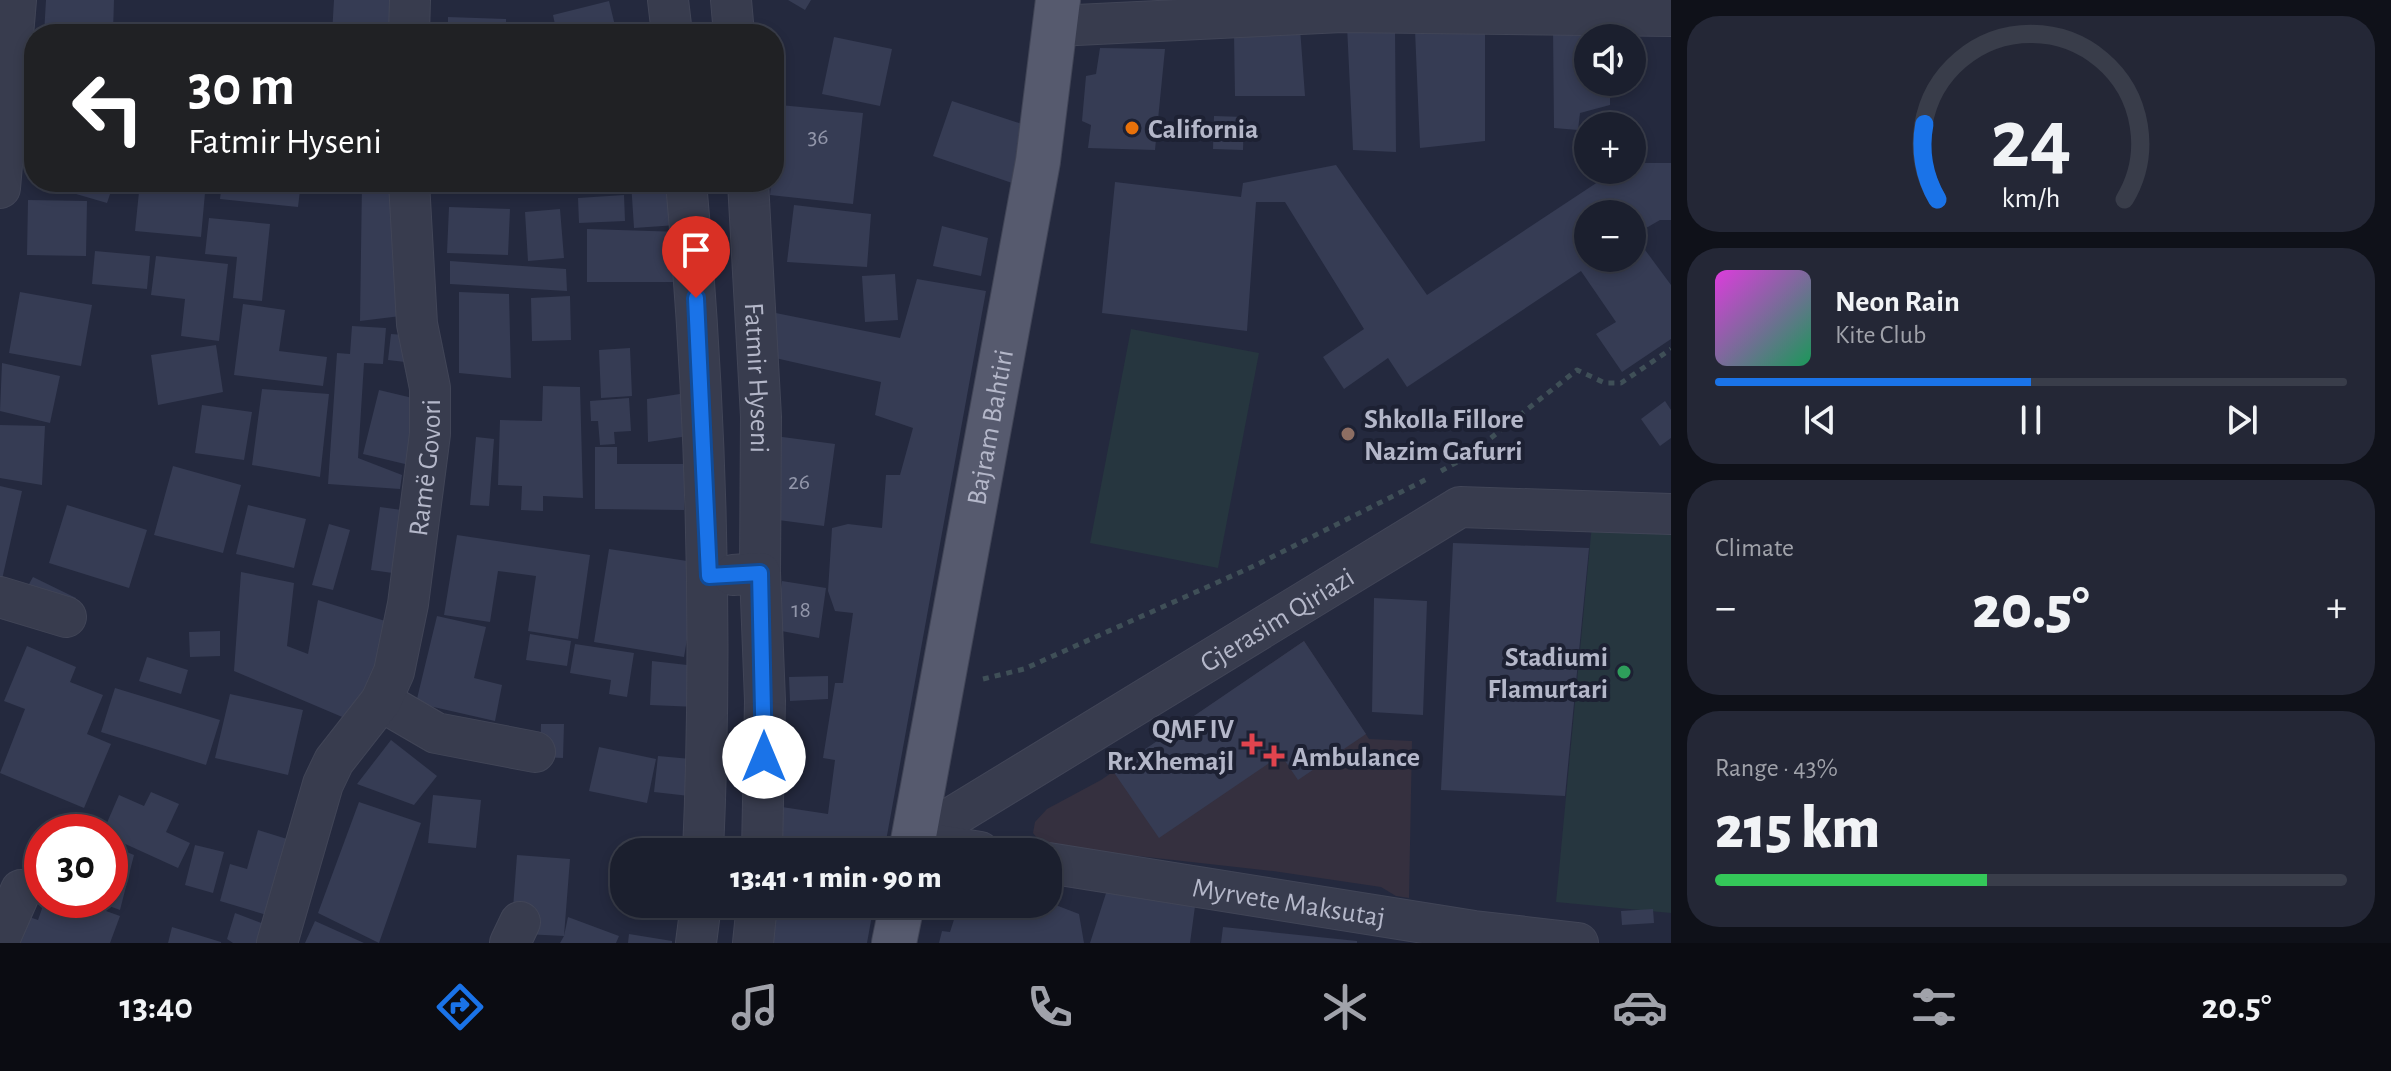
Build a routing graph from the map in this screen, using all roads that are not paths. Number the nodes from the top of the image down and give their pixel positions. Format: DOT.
graph roads {
  1 [pos="16,0"];
  2 [pos="410,0"];
  3 [pos="668,0"];
  4 [pos="731,0"];
  5 [pos="1057,13"];
  6 [pos="1671,16"];
  7 [pos="409,24"];
  8 [pos="671,24"];
  9 [pos="733,24"];
  10 [pos="0,188"];
  11 [pos="409,192"];
  12 [pos="687,192"];
  13 [pos="749,192"];
  14 [pos="1671,514"];
  15 [pos="760,573"];
  16 [pos="709,576"];
  17 [pos="0,597"];
  18 [pos="66,617"];
  19 [pos="381,701"];
  20 [pos="535,752"];
  21 [pos="704,838"];
  22 [pos="762,838"];
  23 [pos="914,838"];
  24 [pos="927,838"];
  25 [pos="1062,865"];
  26 [pos="21,890"];
  27 [pos="699,918"];
  28 [pos="756,918"];
  29 [pos="899,918"];
  30 [pos="0,938"];
  31 [pos="277,943"];
  32 [pos="696,943"];
  33 [pos="753,943"];
  34 [pos="894,943"];
  35 [pos="1578,943"];
  1 -- 10 [label="street"];
  2 -- 7 [label="street"];
  3 -- 8 [label="street"];
  4 -- 9 [label="street"];
  5 -- 6 [label="street"];
  5 -- 23 [label="main road, Bajram Bahtiri"];
  11 -- 19 [label="street, Ramë Govori"];
  12 -- 16 [label="street"];
  13 -- 15 [label="street, Fatmir Hyseni"];
  14 -- 24 [label="street, Gjerasim Qiriazi"];
  15 -- 16 [label="street"];
  15 -- 22 [label="street, Fatmir Hyseni"];
  16 -- 21 [label="street"];
  17 -- 18 [label="street"];
  19 -- 20 [label="street"];
  19 -- 31 [label="street, Ramë Govori"];
  25 -- 35 [label="street, Myrvete Maksutaj"];
  26 -- 30 [label="street"];
  27 -- 32 [label="street"];
  28 -- 33 [label="street"];
  29 -- 34 [label="main road"];
}
